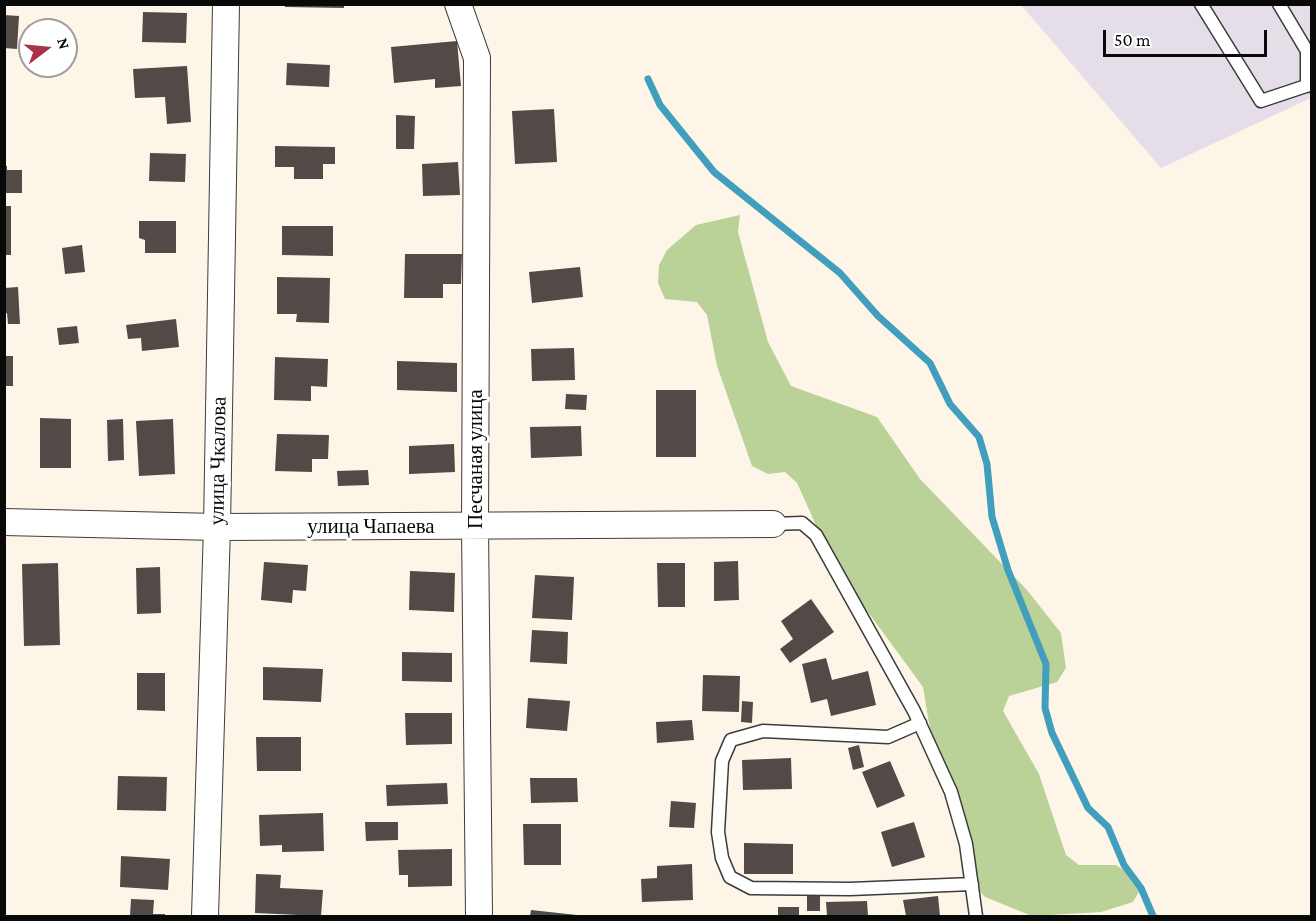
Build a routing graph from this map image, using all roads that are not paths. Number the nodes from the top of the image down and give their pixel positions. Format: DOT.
graph roads {
  1 [pos="226,4"];
  2 [pos="459,4"];
  3 [pos="1201,4"];
  4 [pos="1279,4"];
  5 [pos="1309,85"];
  6 [pos="4,522"];
  7 [pos="773,524"];
  8 [pos="218,527"];
  9 [pos="475,527"];
  10 [pos="920,723"];
  11 [pos="972,884"];
  12 [pos="205,916"];
  13 [pos="479,916"];
  14 [pos="976,916"];
  1 -- 8 [label="street, улица Чкалова"];
  2 -- 9 [label="street, Песчаная улица"];
  3 -- 5 [label="lane"];
  4 -- 5 [label="lane"];
  6 -- 8 [label="street, улица Чапаева"];
  7 -- 9 [label="street, улица Чапаева"];
  7 -- 10 [label="lane"];
  8 -- 9 [label="street, улица Чапаева"];
  8 -- 12 [label="street, улица Чкалова"];
  9 -- 13 [label="street, Песчаная улица"];
  10 -- 11 [label="lane"];
  10 -- 11 [label="lane"];
  11 -- 14 [label="lane"];
}
